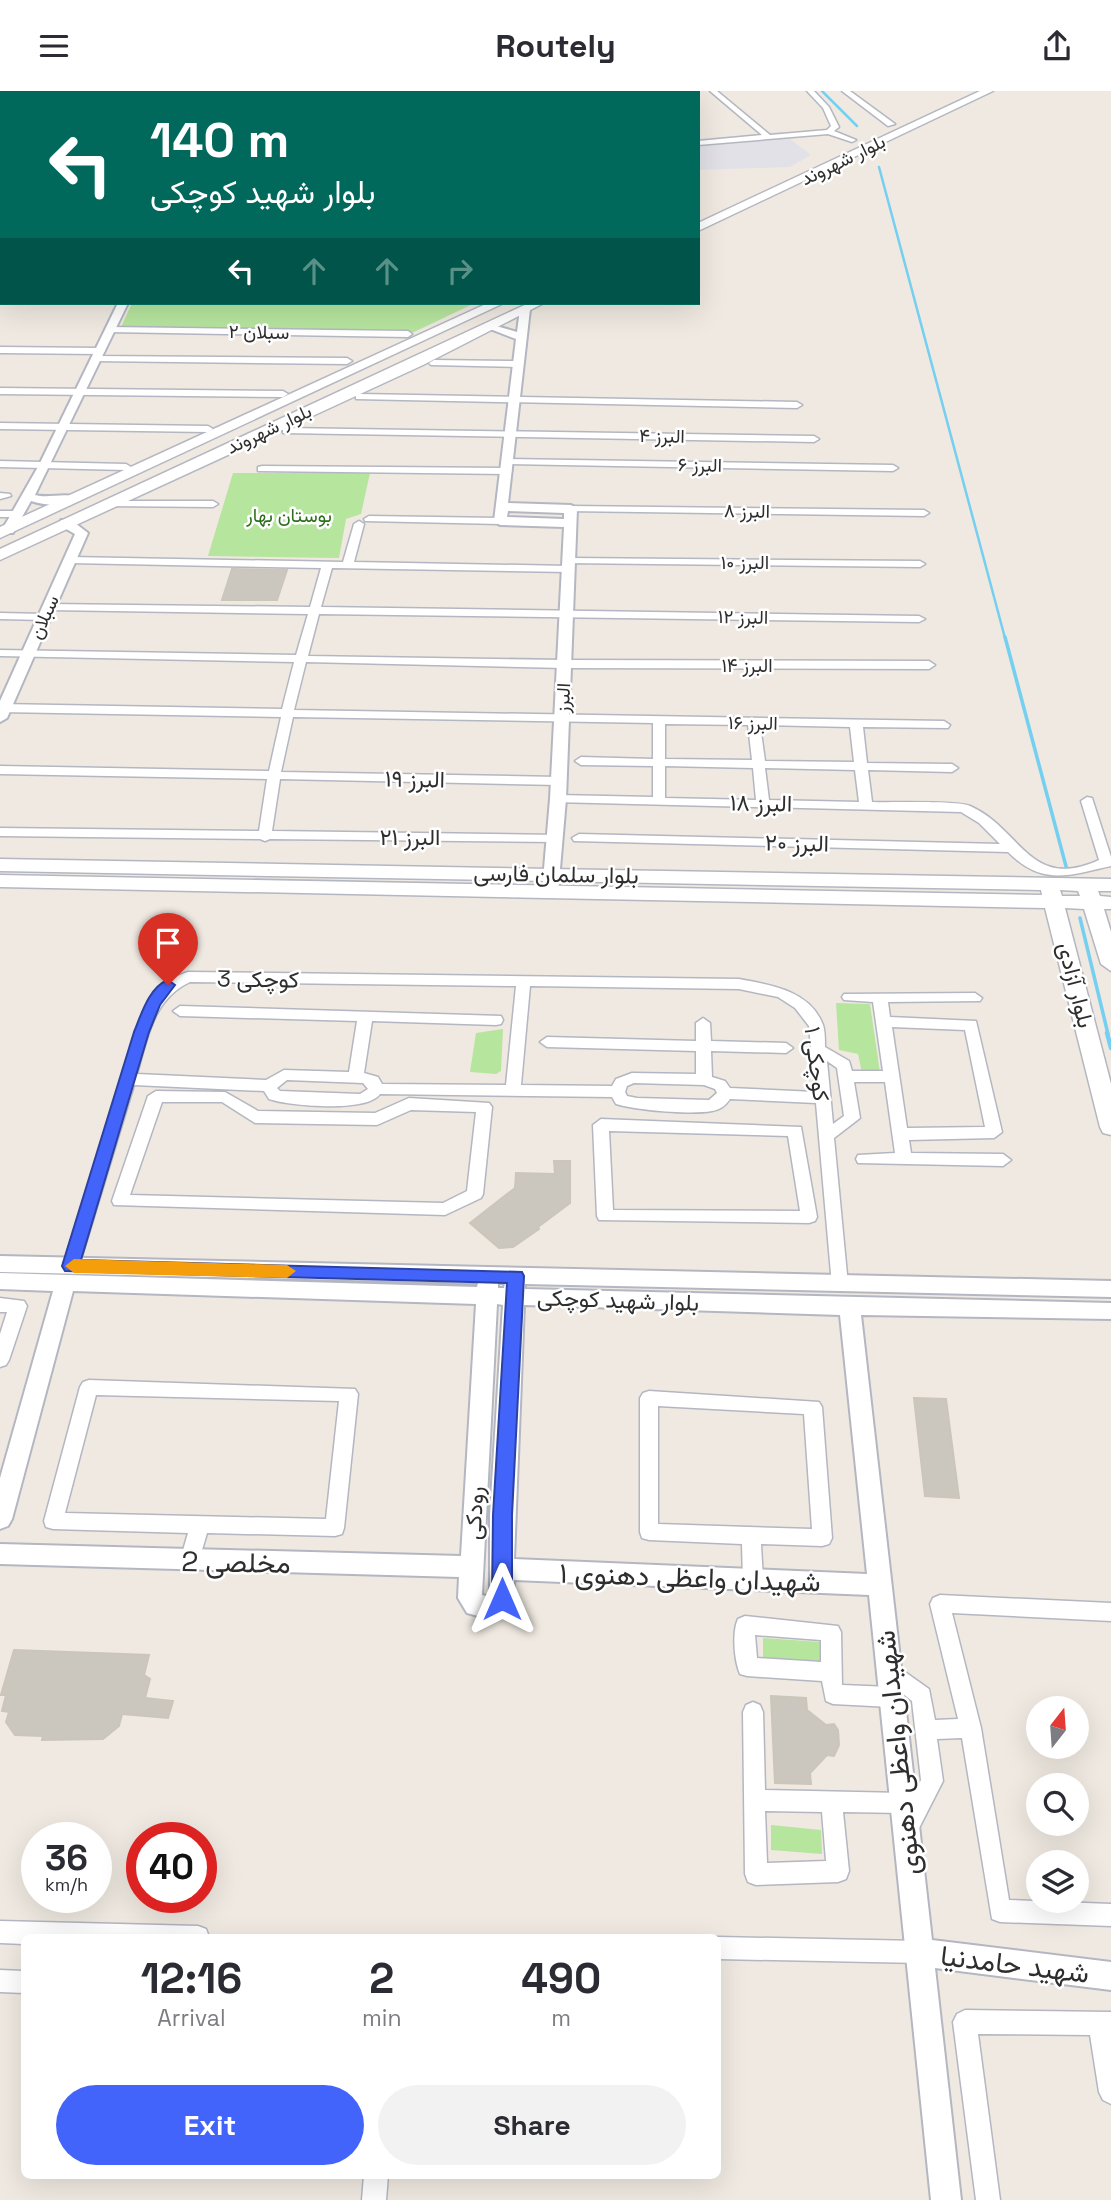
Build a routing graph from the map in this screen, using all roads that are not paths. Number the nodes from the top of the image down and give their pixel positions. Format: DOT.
graph roads {
  1 [pos="713,91"];
  2 [pos="810,91"];
  3 [pos="845,91"];
  4 [pos="959,91"];
  5 [pos="988,91"];
  6 [pos="891,124"];
  7 [pos="878,129"];
  8 [pos="829,132"];
  9 [pos="865,134"];
  10 [pos="767,136"];
  11 [pos="852,140"];
  12 [pos="700,143"];
  13 [pos="840,145"];
  14 [pos="828,151"];
  15 [pos="849,155"];
  16 [pos="807,163"];
  17 [pos="824,169"];
  18 [pos="786,172"];
  19 [pos="700,227"];
  20 [pos="122,305"];
  21 [pos="493,305"];
  22 [pos="532,306"];
  23 [pos="489,327"];
  24 [pos="110,330"];
  25 [pos="408,334"];
  26 [pos="522,337"];
  27 [pos="0,350"];
  28 [pos="98,355"];
  29 [pos="434,363"];
  30 [pos="517,365"];
  31 [pos="346,368"];
  32 [pos="368,384"];
  33 [pos="0,391"];
  34 [pos="81,391"];
  35 [pos="359,397"];
  36 [pos="515,399"];
  37 [pos="279,400"];
  38 [pos="797,405"];
  39 [pos="288,425"];
  40 [pos="0,426"];
  41 [pos="64,427"];
  42 [pos="208,429"];
  43 [pos="511,433"];
  44 [pos="814,439"];
  45 [pos="0,464"];
  46 [pos="45,465"];
  47 [pos="508,466"];
  48 [pos="126,467"];
  49 [pos="892,468"];
  50 [pos="262,469"];
  51 [pos="26,496"];
  52 [pos="74,499"];
  53 [pos="108,504"];
  54 [pos="213,504"];
  55 [pos="502,507"];
  56 [pos="924,513"];
  57 [pos="0,514"];
  58 [pos="16,514"];
  59 [pos="571,516"];
  60 [pos="500,521"];
  61 [pos="66,523"];
  62 [pos="4,531"];
  63 [pos="0,555"];
  64 [pos="70,560"];
  65 [pos="920,563"];
  66 [pos="328,564"];
  67 [pos="348,564"];
  68 [pos="569,565"];
  69 [pos="314,610"];
  70 [pos="47,612"];
  71 [pos="566,615"];
  72 [pos="0,616"];
  73 [pos="919,619"];
  74 [pos="0,653"];
  75 [pos="29,653"];
  76 [pos="302,657"];
  77 [pos="564,664"];
  78 [pos="929,666"];
  79 [pos="2,711"];
  80 [pos="285,713"];
  81 [pos="562,720"];
  82 [pos="659,722"];
  83 [pos="754,723"];
  84 [pos="856,724"];
  85 [pos="944,725"];
  86 [pos="581,761"];
  87 [pos="659,763"];
  88 [pos="758,764"];
  89 [pos="861,766"];
  90 [pos="952,768"];
  91 [pos="0,770"];
  92 [pos="272,776"];
  93 [pos="559,781"];
  94 [pos="558,799"];
  95 [pos="659,801"];
  96 [pos="1087,801"];
  97 [pos="763,803"];
  98 [pos="866,805"];
  99 [pos="0,832"];
  100 [pos="265,837"];
  101 [pos="555,838"];
  102 [pos="579,838"];
  103 [pos="1014,848"];
  104 [pos="1109,862"];
  105 [pos="0,865"];
  106 [pos="0,881"];
  107 [pos="550,883"];
  108 [pos="1111,885"];
  109 [pos="1052,893"];
  110 [pos="1096,897"];
  111 [pos="1111,964"];
  112 [pos="523,983"];
  113 [pos="849,996"];
  114 [pos="880,997"];
  115 [pos="975,998"];
  116 [pos="180,1011"];
  117 [pos="365,1016"];
  118 [pos="496,1020"];
  119 [pos="884,1022"];
  120 [pos="703,1023"];
  121 [pos="547,1042"];
  122 [pos="703,1047"];
  123 [pos="786,1048"];
  124 [pos="818,1049"];
  125 [pos="845,1076"];
  126 [pos="356,1077"];
  127 [pos="892,1077"];
  128 [pos="128,1079"];
  129 [pos="704,1080"];
  130 [pos="269,1086"];
  131 [pos="376,1089"];
  132 [pos="513,1090"];
  133 [pos="617,1092"];
  134 [pos="725,1093"];
  135 [pos="821,1098"];
  136 [pos="316,1099"];
  137 [pos="666,1105"];
  138 [pos="313,1118"];
  139 [pos="668,1127"];
  140 [pos="1111,1127"];
  141 [pos="901,1134"];
  142 [pos="825,1137"];
  143 [pos="864,1159"];
  144 [pos="904,1159"];
  145 [pos="1003,1160"];
  146 [pos="0,1264"];
  147 [pos="68,1275"];
  148 [pos="0,1281"];
  149 [pos="488,1286"];
  150 [pos="515,1286"];
  151 [pos="1109,1290"];
  152 [pos="845,1296"];
  153 [pos="0,1305"];
  154 [pos="1111,1311"];
  155 [pos="0,1360"];
  156 [pos="474,1513"];
  157 [pos="502,1515"];
  158 [pos="0,1519"];
  159 [pos="200,1524"];
  160 [pos="751,1535"];
  161 [pos="0,1554"];
  162 [pos="190,1561"];
  163 [pos="471,1567"];
  164 [pos="502,1569"];
  165 [pos="753,1580"];
  166 [pos="878,1585"];
  167 [pos="1111,1612"];
  168 [pos="888,1669"];
  169 [pos="831,1672"];
  170 [pos="891,1697"];
  171 [pos="753,1712"];
  172 [pos="971,1728"];
  173 [pos="926,1730"];
  174 [pos="755,1800"];
  175 [pos="832,1803"];
  176 [pos="903,1803"];
  177 [pos="906,1830"];
  178 [pos="1111,1915"];
  179 [pos="0,1932"];
  180 [pos="70,1934"];
  181 [pos="721,1948"];
  182 [pos="920,1952"];
  183 [pos="1111,1976"];
  184 [pos="0,1981"];
  185 [pos="21,1982"];
  186 [pos="1105,2023"];
  187 [pos="1111,2092"];
  188 [pos="376,2179"];
  189 [pos="374,2200"];
  190 [pos="946,2200"];
  191 [pos="988,2200"];
  1 -- 10 [label="street"];
  2 -- 8 [label="street"];
  3 -- 6 [label="street"];
  4 -- 6 [label="main road, بلوار شهروند"];
  5 -- 15 [label="main road, بلوار شهروند"];
  6 -- 7 [label="main road, بلوار شهروند"];
  8 -- 10 [label="street"];
  8 -- 11 [label="street"];
  9 -- 11 [label="main road, بلوار شهروند"];
  10 -- 12 [label="street"];
  11 -- 13 [label="main road, بلوار شهروند"];
  14 -- 15 [label="main road"];
  15 -- 17 [label="main road, بلوار شهروند"];
  16 -- 17 [label="main road"];
  16 -- 18 [label="main road, بلوار شهروند"];
  17 -- 19 [label="main road, بلوار شهروند"];
  20 -- 24 [label="street"];
  21 -- 31 [label="main road, بلوار شهروند"];
  22 -- 23 [label="main road, بلوار شهروند"];
  22 -- 26 [label="street"];
  23 -- 26 [label="street"];
  23 -- 32 [label="main road, بلوار شهروند"];
  24 -- 25 [label="street, سبلان ۲"];
  24 -- 28 [label="street"];
  26 -- 30 [label="street"];
  27 -- 28 [label="street"];
  28 -- 31 [label="street"];
  28 -- 34 [label="street"];
  29 -- 30 [label="street"];
  30 -- 36 [label="street"];
  31 -- 32 [label="main road"];
  31 -- 37 [label="main road, بلوار شهروند"];
  32 -- 39 [label="main road, بلوار شهروند"];
  33 -- 34 [label="street"];
  34 -- 37 [label="street"];
  34 -- 41 [label="street"];
  35 -- 36 [label="street"];
  36 -- 38 [label="street"];
  36 -- 43 [label="street"];
  37 -- 39 [label="main road"];
  37 -- 52 [label="main road, بلوار شهروند"];
  39 -- 43 [label="street, البرز ۴"];
  39 -- 53 [label="main road, بلوار شهروند"];
  40 -- 41 [label="street"];
  41 -- 42 [label="street"];
  41 -- 46 [label="street"];
  43 -- 44 [label="street, البرز ۴"];
  43 -- 47 [label="street"];
  45 -- 46 [label="street"];
  46 -- 48 [label="street"];
  46 -- 51 [label="street"];
  47 -- 49 [label="street, البرز ۶"];
  47 -- 50 [label="street, البرز ۶"];
  47 -- 55 [label="street"];
  51 -- 52 [label="street"];
  51 -- 58 [label="street"];
  52 -- 62 [label="main road, بلوار شهروند"];
  53 -- 54 [label="street"];
  53 -- 61 [label="main road, بلوار شهروند"];
  55 -- 59 [label="street"];
  55 -- 60 [label="street"];
  56 -- 59 [label="street, البرز ۸"];
  57 -- 58 [label="street"];
  58 -- 62 [label="street"];
  59 -- 60 [label="street"];
  59 -- 68 [label="street, البرز"];
  60 -- 67 [label="street"];
  61 -- 63 [label="main road, بلوار شهروند"];
  61 -- 64 [label="street, سبلان"];
  64 -- 66 [label="street, البرز ۱۰"];
  64 -- 70 [label="street, سبلان"];
  65 -- 68 [label="street, البرز ۱۰"];
  66 -- 67 [label="street, البرز ۱۰"];
  66 -- 69 [label="street"];
  67 -- 68 [label="street, البرز ۱۰"];
  68 -- 71 [label="street, البرز"];
  69 -- 70 [label="street, البرز ۱۲"];
  69 -- 71 [label="street, البرز ۱۲"];
  69 -- 76 [label="street"];
  70 -- 72 [label="street, البرز ۱۲"];
  70 -- 75 [label="street, سبلان"];
  71 -- 73 [label="street, البرز ۱۲"];
  71 -- 77 [label="street, البرز"];
  74 -- 75 [label="street, البرز ۱۴"];
  75 -- 76 [label="street, البرز ۱۴"];
  75 -- 79 [label="street, سبلان"];
  76 -- 77 [label="street, البرز ۱۴"];
  76 -- 80 [label="street"];
  77 -- 78 [label="street, البرز ۱۴"];
  77 -- 81 [label="street, البرز"];
  79 -- 80 [label="street, البرز ۱۶"];
  80 -- 81 [label="street, البرز ۱۶"];
  80 -- 92 [label="street"];
  81 -- 82 [label="street, البرز ۱۶"];
  81 -- 93 [label="street, البرز"];
  82 -- 83 [label="street, البرز ۱۶"];
  82 -- 87 [label="street"];
  83 -- 84 [label="street, البرز ۱۶"];
  83 -- 88 [label="street"];
  84 -- 85 [label="street, البرز ۱۶"];
  84 -- 89 [label="street"];
  86 -- 87 [label="street"];
  87 -- 88 [label="street"];
  87 -- 95 [label="street"];
  88 -- 89 [label="street"];
  88 -- 97 [label="street"];
  89 -- 90 [label="street"];
  89 -- 98 [label="street"];
  91 -- 92 [label="street, البرز ۱۹"];
  92 -- 93 [label="street, البرز ۱۹"];
  92 -- 100 [label="street"];
  93 -- 94 [label="street, البرز"];
  94 -- 95 [label="street, البرز ۱۸"];
  94 -- 101 [label="street, البرز"];
  95 -- 97 [label="street, البرز ۱۸"];
  96 -- 104 [label="street"];
  97 -- 98 [label="street, البرز ۱۸"];
  98 -- 103 [label="street, البرز ۱۸"];
  99 -- 100 [label="street, البرز ۲۱"];
  100 -- 101 [label="street, البرز ۲۱"];
  101 -- 107 [label="street, البرز"];
  102 -- 103 [label="street, البرز ۲۰"];
  103 -- 104 [label="street"];
  105 -- 107 [label="main road, بلوار سلمان فارسی"];
  106 -- 107 [label="main road, بلوار سلمان فارسی"];
  107 -- 109 [label="main road, بلوار سلمان فارسی"];
  108 -- 110 [label="main road, بلوار سلمان فارسی"];
  109 -- 110 [label="main road, بلوار سلمان فارسی"];
  109 -- 140 [label="main road, بلوار آزادی"];
  110 -- 111 [label="main road, بلوار آزادی"];
  112 -- 124 [label="street, کوچکی ۱"];
  112 -- 128 [label="street, کوچکی 3"];
  112 -- 132 [label="street"];
  113 -- 114 [label="street"];
  114 -- 115 [label="street"];
  114 -- 119 [label="street"];
  116 -- 117 [label="street"];
  117 -- 118 [label="street"];
  117 -- 126 [label="street"];
  119 -- 127 [label="street"];
  119 -- 141 [label="street"];
  120 -- 122 [label="street"];
  121 -- 122 [label="street"];
  122 -- 123 [label="street"];
  122 -- 129 [label="street"];
  124 -- 125 [label="street"];
  124 -- 135 [label="street, کوچکی ۱"];
  125 -- 127 [label="street"];
  125 -- 142 [label="street"];
  126 -- 130 [label="street"];
  126 -- 131 [label="street"];
  127 -- 141 [label="street"];
  128 -- 130 [label="street"];
  128 -- 147 [label="street, کوچکی 3"];
  129 -- 133 [label="street"];
  129 -- 134 [label="street"];
  130 -- 136 [label="street"];
  131 -- 132 [label="street"];
  131 -- 136 [label="street"];
  132 -- 133 [label="street"];
  133 -- 137 [label="street"];
  134 -- 135 [label="street"];
  134 -- 137 [label="street"];
  135 -- 142 [label="street, کوچکی ۱"];
  136 -- 138 [label="street"];
  137 -- 139 [label="street"];
  138 -- 138 [label="street"];
  139 -- 139 [label="street"];
  141 -- 144 [label="street"];
  142 -- 152 [label="street, کوچکی ۱"];
  143 -- 144 [label="street"];
  144 -- 145 [label="street"];
  146 -- 147 [label="street, بلوار شهید کوچکی"];
  147 -- 148 [label="street, بلوار شهید کوچکی"];
  147 -- 149 [label="street, بلوار شهید کوچکی"];
  147 -- 158 [label="street"];
  149 -- 150 [label="street, بلوار شهید کوچکی"];
  149 -- 156 [label="street, رودکی"];
  150 -- 152 [label="street, بلوار شهید کوچکی"];
  150 -- 157 [label="street, رودکی"];
  151 -- 152 [label="street, بلوار شهید کوچکی"];
  152 -- 154 [label="street, بلوار شهید کوچکی"];
  152 -- 166 [label="street, شهیدان واعظی دهنوی"];
  153 -- 155 [label="street"];
  156 -- 157 [label="street"];
  156 -- 163 [label="street, رودکی"];
  157 -- 164 [label="street, رودکی"];
  159 -- 159 [label="street"];
  159 -- 162 [label="street"];
  160 -- 160 [label="street"];
  160 -- 165 [label="street"];
  161 -- 162 [label="street, مخلصی 2"];
  162 -- 163 [label="street, مخلصی 2"];
  163 -- 164 [label="street, رودکی"];
  164 -- 165 [label="street, شهیدان واعظی دهنوی ۱"];
  165 -- 166 [label="street, شهیدان واعظی دهنوی ۱"];
  166 -- 168 [label="street, شهیدان واعظی دهنوی"];
  167 -- 172 [label="street"];
  168 -- 170 [label="street, شهیدان واعظی دهنوی"];
  168 -- 173 [label="street"];
  169 -- 169 [label="street"];
  169 -- 170 [label="street"];
  170 -- 176 [label="street, شهیدان واعظی دهنوی"];
  171 -- 174 [label="street"];
  172 -- 173 [label="street"];
  172 -- 178 [label="street"];
  173 -- 177 [label="street"];
  174 -- 175 [label="street"];
  174 -- 175 [label="street"];
  175 -- 176 [label="street"];
  176 -- 177 [label="street, شهیدان واعظی دهنوی"];
  177 -- 182 [label="street, شهیدان واعظی دهنوی"];
  179 -- 180 [label="street"];
  181 -- 182 [label="street"];
  182 -- 183 [label="street, شهید حامدنیا"];
  182 -- 190 [label="street, شهیدان واعظی دهنوی"];
  184 -- 185 [label="street"];
  186 -- 187 [label="street"];
  186 -- 191 [label="street"];
  188 -- 189 [label="street"];
}
